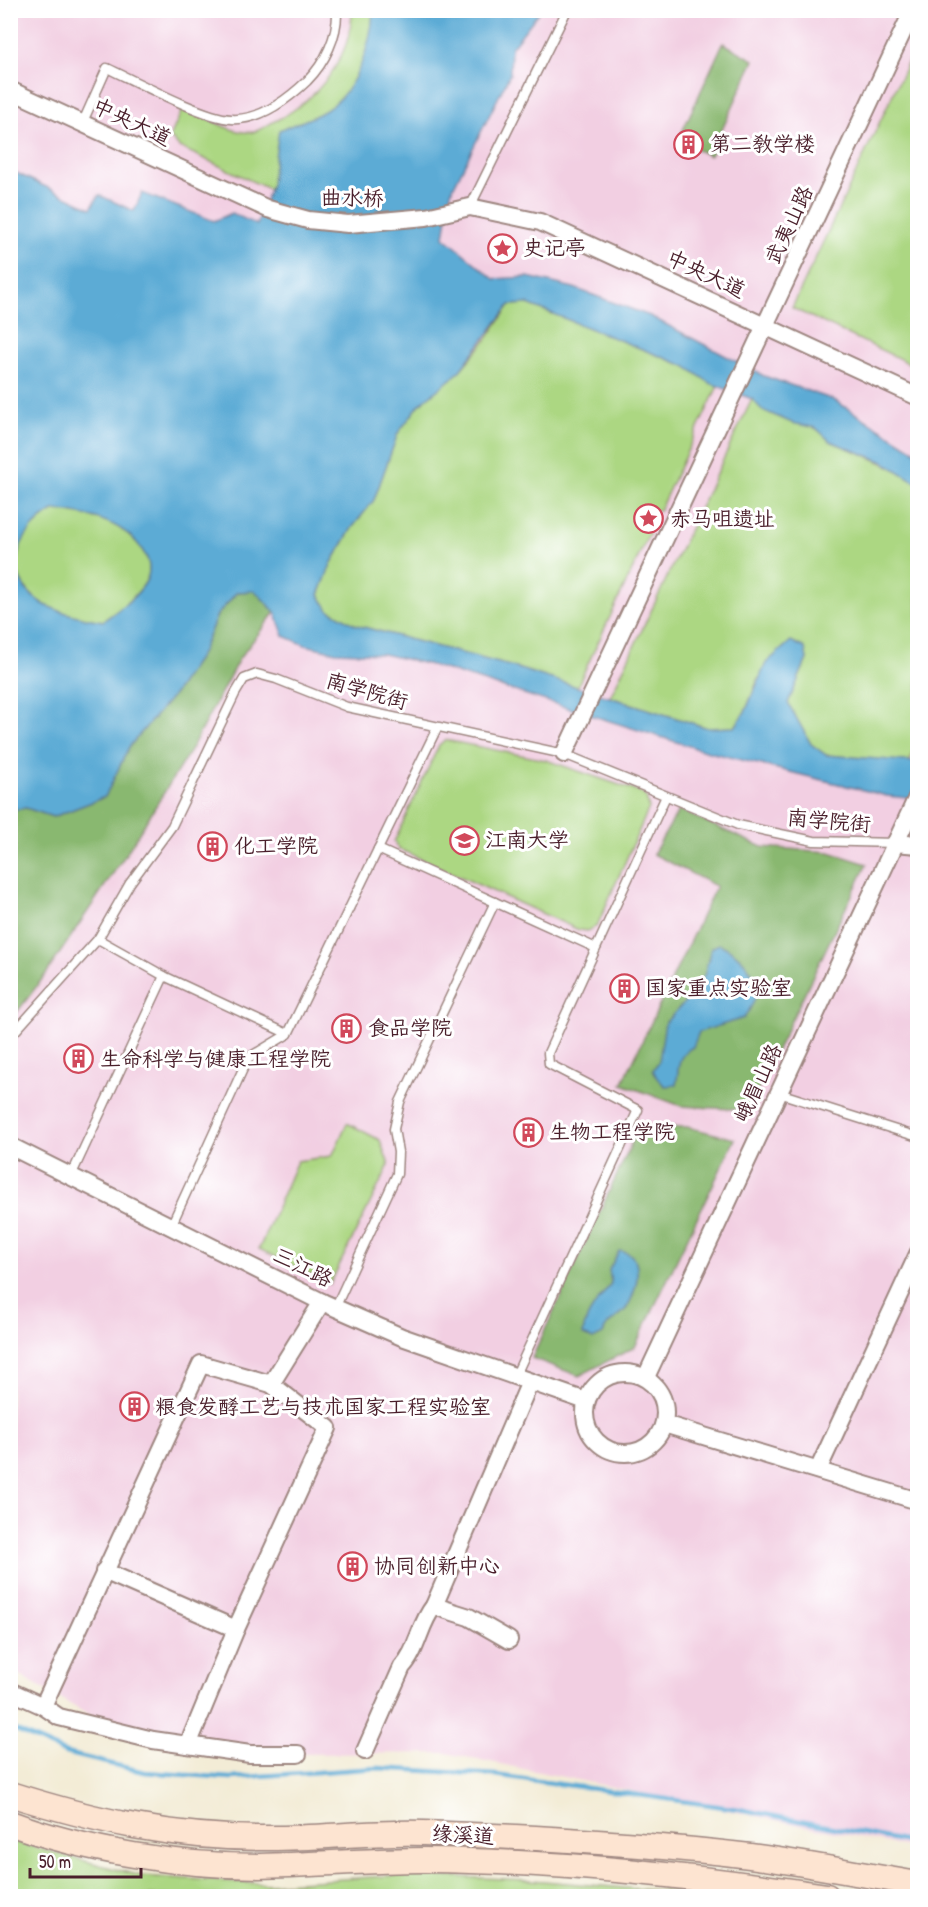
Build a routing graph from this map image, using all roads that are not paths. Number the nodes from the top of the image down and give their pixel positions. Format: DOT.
graph roads {
  1 [pos="337,10"];
  2 [pos="567,10"];
  3 [pos="913,10"];
  4 [pos="10,90"];
  5 [pos="82,123"];
  6 [pos="235,194"];
  7 [pos="470,207"];
  8 [pos="767,327"];
  9 [pos="918,397"];
  10 [pos="437,728"];
  11 [pos="564,754"];
  12 [pos="666,796"];
  13 [pos="915,801"];
  14 [pos="895,843"];
  15 [pos="918,845"];
  16 [pos="378,849"];
  17 [pos="495,902"];
  18 [pos="98,939"];
  19 [pos="596,948"];
  20 [pos="164,975"];
  21 [pos="288,1034"];
  22 [pos="10,1037"];
  23 [pos="778,1093"];
  24 [pos="918,1137"];
  25 [pos="10,1146"];
  26 [pos="71,1176"];
  27 [pos="171,1226"];
  28 [pos="918,1254"];
  29 [pos="329,1305"];
  30 [pos="646,1377"];
  31 [pos="523,1379"];
  32 [pos="271,1384"];
  33 [pos="586,1401"];
  34 [pos="664,1424"];
  35 [pos="818,1470"];
  36 [pos="918,1501"];
  37 [pos="104,1571"];
  38 [pos="434,1606"];
  39 [pos="236,1629"];
  40 [pos="509,1640"];
  41 [pos="10,1691"];
  42 [pos="43,1706"];
  43 [pos="188,1745"];
  44 [pos="365,1751"];
  45 [pos="298,1754"];
  46 [pos="10,1794"];
  47 [pos="10,1823"];
  48 [pos="918,1884"];
  49 [pos="826,1896"];
  1 -- 5 [label="lane"];
  2 -- 7 [label="lane"];
  3 -- 8 [label="street, 武夷山路"];
  4 -- 5 [label="street, 中央大道"];
  5 -- 6 [label="street, 中央大道"];
  6 -- 7 [label="street, 曲水桥"];
  7 -- 8 [label="street, 中央大道"];
  8 -- 9 [label="street, 中央大道"];
  8 -- 11 [label="street, 武夷山路"];
  10 -- 11 [label="lane, 南学院街"];
  10 -- 16 [label="lane"];
  10 -- 18 [label="lane, 南学院街"];
  11 -- 12 [label="lane, 南学院街"];
  12 -- 14 [label="lane, 南学院街"];
  12 -- 19 [label="lane"];
  13 -- 14 [label="street, 峨眉山路"];
  14 -- 15 [label="street"];
  14 -- 23 [label="street, 峨眉山路"];
  16 -- 17 [label="lane"];
  16 -- 21 [label="lane"];
  17 -- 19 [label="lane"];
  17 -- 29 [label="lane"];
  18 -- 20 [label="lane"];
  18 -- 22 [label="lane, 南学院街"];
  19 -- 31 [label="lane"];
  20 -- 21 [label="lane"];
  20 -- 26 [label="lane"];
  21 -- 27 [label="lane"];
  23 -- 24 [label="lane"];
  23 -- 30 [label="street, 峨眉山路"];
  25 -- 26 [label="street, 三江路"];
  26 -- 27 [label="street, 三江路"];
  27 -- 29 [label="street, 三江路"];
  28 -- 35 [label="street"];
  29 -- 31 [label="street, 三江路"];
  29 -- 32 [label="street"];
  30 -- 33 [label="street"];
  30 -- 34 [label="street"];
  31 -- 33 [label="street, 三江路"];
  31 -- 38 [label="street"];
  32 -- 37 [label="street"];
  32 -- 39 [label="street"];
  33 -- 34 [label="street"];
  34 -- 35 [label="street"];
  35 -- 36 [label="street"];
  37 -- 39 [label="street"];
  37 -- 42 [label="street"];
  38 -- 40 [label="street"];
  38 -- 44 [label="street"];
  39 -- 43 [label="street"];
  41 -- 42 [label="street"];
  42 -- 43 [label="street"];
  43 -- 45 [label="street"];
  46 -- 48 [label="main road, 缘溪道"];
  47 -- 49 [label="main road, 缘溪道"];
}
